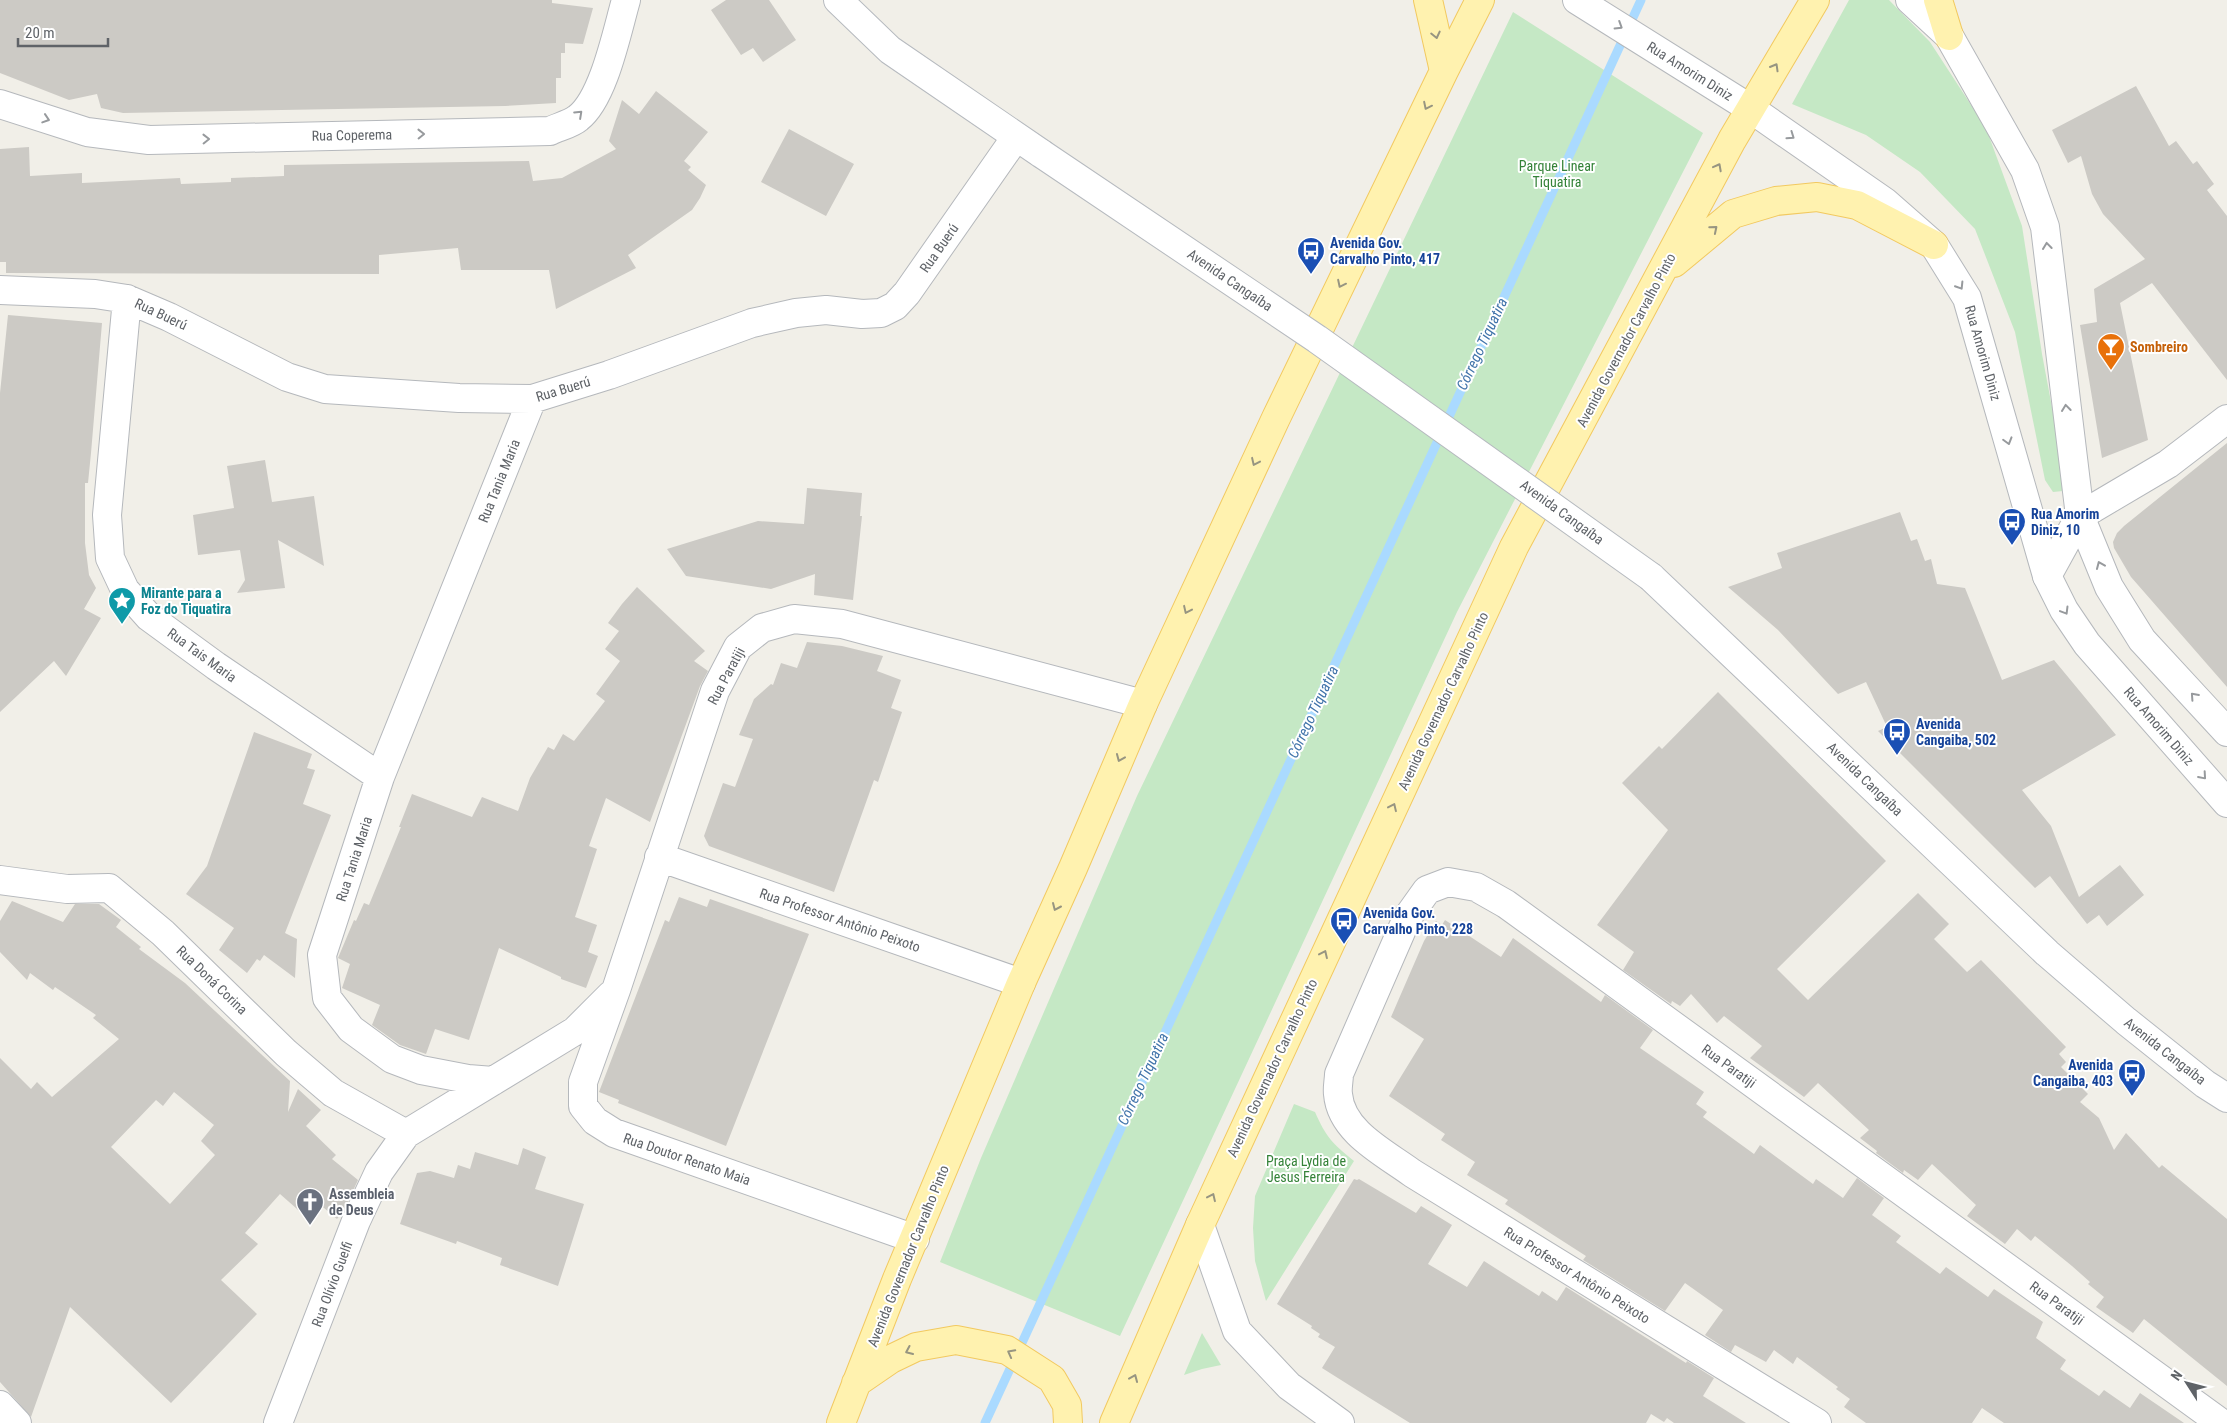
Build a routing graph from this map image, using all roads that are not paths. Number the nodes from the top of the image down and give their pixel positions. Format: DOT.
graph roads {
  1 [pos="626,0"];
  2 [pos="838,0"];
  3 [pos="1428,0"];
  4 [pos="1480,0"];
  5 [pos="1577,0"];
  6 [pos="1815,0"];
  7 [pos="1910,0"];
  8 [pos="1938,0"];
  9 [pos="1949,36"];
  10 [pos="1444,71"];
  11 [pos="0,104"];
  12 [pos="1751,109"];
  13 [pos="1016,137"];
  14 [pos="1934,245"];
  15 [pos="1663,272"];
  16 [pos="0,290"];
  17 [pos="128,298"];
  18 [pos="532,400"];
  19 [pos="2226,423"];
  20 [pos="2080,516"];
  21 [pos="2047,576"];
  22 [pos="1142,704"];
  23 [pos="2227,732"];
  24 [pos="380,777"];
  25 [pos="2227,803"];
  26 [pos="659,857"];
  27 [pos="0,880"];
  28 [pos="1021,983"];
  29 [pos="616,990"];
  30 [pos="493,1081"];
  31 [pos="2227,1098"];
  32 [pos="1346,1116"];
  33 [pos="406,1134"];
  34 [pos="1200,1225"];
  35 [pos="914,1239"];
  36 [pos="856,1383"];
  37 [pos="0,1405"];
  38 [pos="17,1423"];
  39 [pos="278,1423"];
  40 [pos="840,1423"];
  41 [pos="1068,1423"];
  42 [pos="1114,1423"];
  43 [pos="1340,1423"];
  44 [pos="1817,1423"];
  45 [pos="2222,1423"];
  11 -- 1 [label="street, Rua Coperema, one-way"];
  2 -- 13 [label="street, Avenida Cangaíba"];
  3 -- 10 [label="main road, one-way"];
  4 -- 10 [label="main road, Avenida Governador Carvalho Pinto"];
  5 -- 12 [label="street, Rua Amorim Diniz, one-way"];
  12 -- 6 [label="main road, Avenida Governador Carvalho Pinto, one-way"];
  7 -- 9 [label="street"];
  8 -- 9 [label="main road"];
  20 -- 9 [label="street, one-way"];
  10 -- 22 [label="main road, Avenida Governador Carvalho Pinto, one-way"];
  12 -- 14 [label="street, Rua Amorim Diniz, one-way"];
  15 -- 12 [label="main road, Avenida Governador Carvalho Pinto, one-way"];
  13 -- 18 [label="street, Rua Buerú"];
  13 -- 31 [label="street, Avenida Cangaíba, bridge"];
  15 -- 14 [label="main road, one-way"];
  14 -- 21 [label="street, Rua Amorim Diniz, one-way"];
  34 -- 15 [label="main road, Avenida Governador Carvalho Pinto, one-way"];
  16 -- 17 [label="street, Rua Buerú"];
  17 -- 18 [label="street, Rua Buerú"];
  17 -- 24 [label="street, Rua Tais Maria"];
  18 -- 24 [label="street, Rua Tania Maria"];
  19 -- 20 [label="street"];
  20 -- 21 [label="street"];
  23 -- 20 [label="street, one-way"];
  21 -- 25 [label="street, Rua Amorim Diniz, one-way"];
  22 -- 26 [label="street, Rua Paratiji"];
  22 -- 28 [label="main road, Avenida Governador Carvalho Pinto, one-way"];
  24 -- 30 [label="street, Rua Tania Maria"];
  26 -- 28 [label="street, Rua Professor Antônio Peixoto"];
  26 -- 29 [label="street, Rua Paratiji"];
  27 -- 33 [label="street, Rua Doná Corina"];
  28 -- 35 [label="main road, Avenida Governador Carvalho Pinto"];
  29 -- 30 [label="street"];
  29 -- 35 [label="street, Rua Doutor Renato Maia"];
  30 -- 33 [label="street, Rua Olívio Guelfi"];
  32 -- 44 [label="street, Rua Professor Antônio Peixoto"];
  32 -- 45 [label="street, Rua Paratiji"];
  33 -- 39 [label="street, Rua Olívio Guelfi"];
  42 -- 34 [label="main road, Avenida Governador Carvalho Pinto, one-way"];
  34 -- 43 [label="street"];
  35 -- 36 [label="main road, Avenida Governador Carvalho Pinto"];
  36 -- 40 [label="main road, Avenida Governador Carvalho Pinto"];
  41 -- 36 [label="main road, one-way"];
  37 -- 38 [label="street"];
}
